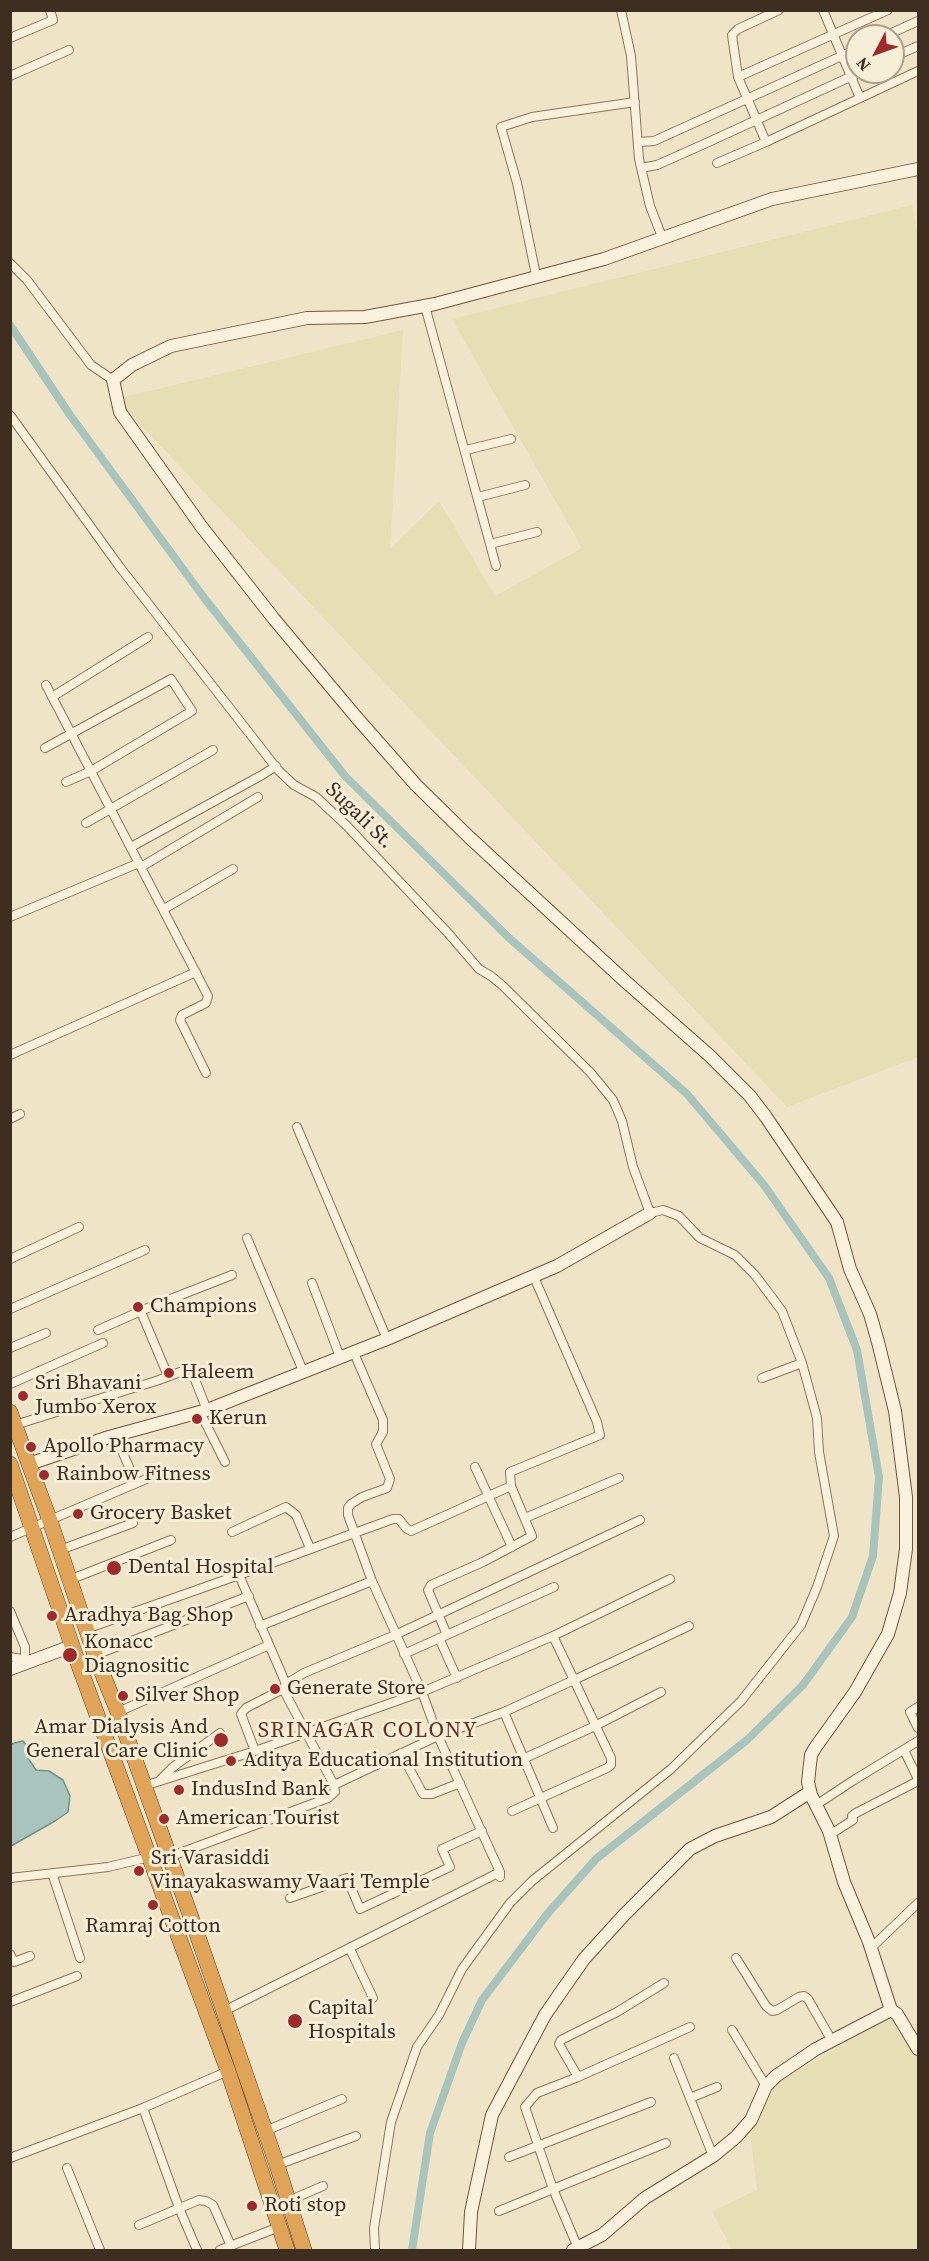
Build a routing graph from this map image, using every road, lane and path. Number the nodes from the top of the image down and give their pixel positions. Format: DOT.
graph roads {
  1 [pos="50,10"];
  2 [pos="621,10"];
  3 [pos="779,10"];
  4 [pos="888,10"];
  5 [pos="826,12"];
  6 [pos="834,36"];
  7 [pos="10,38"];
  8 [pos="69,51"];
  9 [pos="843,56"];
  10 [pos="845,62"];
  11 [pos="918,71"];
  12 [pos="10,76"];
  13 [pos="738,76"];
  14 [pos="845,79"];
  15 [pos="853,84"];
  16 [pos="860,98"];
  17 [pos="748,99"];
  18 [pos="635,102"];
  19 [pos="757,120"];
  20 [pos="638,142"];
  21 [pos="766,142"];
  22 [pos="717,163"];
  23 [pos="641,168"];
  24 [pos="918,169"];
  25 [pos="662,237"];
  26 [pos="10,263"];
  27 [pos="536,275"];
  28 [pos="425,306"];
  29 [pos="113,380"];
  30 [pos="10,415"];
  31 [pos="511,439"];
  32 [pos="466,450"];
  33 [pos="525,484"];
  34 [pos="478,497"];
  35 [pos="537,532"];
  36 [pos="490,544"];
  37 [pos="496,566"];
  38 [pos="148,637"];
  39 [pos="46,685"];
  40 [pos="52,697"];
  41 [pos="71,733"];
  42 [pos="45,748"];
  43 [pos="213,750"];
  44 [pos="276,766"];
  45 [pos="91,771"];
  46 [pos="66,782"];
  47 [pos="258,797"];
  48 [pos="111,808"];
  49 [pos="86,823"];
  50 [pos="131,847"];
  51 [pos="140,865"];
  52 [pos="233,869"];
  53 [pos="164,909"];
  54 [pos="10,917"];
  55 [pos="196,972"];
  56 [pos="10,1055"];
  57 [pos="206,1073"];
  58 [pos="20,1114"];
  59 [pos="10,1119"];
  60 [pos="297,1127"];
  61 [pos="650,1213"];
  62 [pos="79,1227"];
  63 [pos="247,1238"];
  64 [pos="145,1250"];
  65 [pos="10,1259"];
  66 [pos="232,1275"];
  67 [pos="534,1277"];
  68 [pos="312,1283"];
  69 [pos="10,1309"];
  70 [pos="141,1312"];
  71 [pos="98,1330"];
  72 [pos="46,1333"];
  73 [pos="387,1339"];
  74 [pos="103,1343"];
  75 [pos="10,1348"];
  76 [pos="354,1353"];
  77 [pos="339,1357"];
  78 [pos="802,1363"];
  79 [pos="303,1371"];
  80 [pos="168,1376"];
  81 [pos="762,1378"];
  82 [pos="10,1384"];
  83 [pos="204,1411"];
  84 [pos="13,1419"];
  85 [pos="115,1435"];
  86 [pos="17,1449"];
  87 [pos="225,1462"];
  88 [pos="10,1464"];
  89 [pos="29,1464"];
  90 [pos="475,1467"];
  91 [pos="151,1477"];
  92 [pos="620,1478"];
  93 [pos="136,1484"];
  94 [pos="511,1486"];
  95 [pos="489,1496"];
  96 [pos="525,1518"];
  97 [pos="640,1520"];
  98 [pos="50,1521"];
  99 [pos="134,1523"];
  100 [pos="32,1526"];
  101 [pos="232,1532"];
  102 [pos="354,1533"];
  103 [pos="10,1537"];
  104 [pos="171,1540"];
  105 [pos="512,1547"];
  106 [pos="310,1548"];
  107 [pos="60,1550"];
  108 [pos="238,1575"];
  109 [pos="670,1579"];
  110 [pos="69,1580"];
  111 [pos="372,1581"];
  112 [pos="554,1587"];
  113 [pos="249,1596"];
  114 [pos="10,1611"];
  115 [pos="438,1615"];
  116 [pos="260,1626"];
  117 [pos="689,1626"];
  118 [pos="86,1629"];
  119 [pos="395,1635"];
  120 [pos="443,1636"];
  121 [pos="553,1636"];
  122 [pos="269,1645"];
  123 [pos="72,1646"];
  124 [pos="404,1654"];
  125 [pos="95,1655"];
  126 [pos="10,1658"];
  127 [pos="28,1660"];
  128 [pos="10,1669"];
  129 [pos="457,1678"];
  130 [pos="574,1680"];
  131 [pos="284,1686"];
  132 [pos="422,1692"];
  133 [pos="661,1692"];
  134 [pos="918,1707"];
  135 [pos="118,1712"];
  136 [pos="504,1712"];
  137 [pos="594,1726"];
  138 [pos="918,1728"];
  139 [pos="220,1733"];
  140 [pos="305,1734"];
  141 [pos="438,1736"];
  142 [pos="918,1741"];
  143 [pos="904,1750"];
  144 [pos="255,1751"];
  145 [pos="401,1753"];
  146 [pos="523,1759"];
  147 [pos="918,1780"];
  148 [pos="460,1783"];
  149 [pos="152,1784"];
  150 [pos="334,1785"];
  151 [pos="810,1792"];
  152 [pos="540,1798"];
  153 [pos="816,1805"];
  154 [pos="512,1811"];
  155 [pos="553,1828"];
  156 [pos="482,1831"];
  157 [pos="831,1834"];
  158 [pos="150,1857"];
  159 [pos="169,1857"];
  160 [pos="52,1873"];
  161 [pos="10,1878"];
  162 [pos="290,1898"];
  163 [pos="918,1903"];
  164 [pos="871,1948"];
  165 [pos="350,1949"];
  166 [pos="30,1956"];
  167 [pos="80,1958"];
  168 [pos="735,1958"];
  169 [pos="12,1960"];
  170 [pos="77,1976"];
  171 [pos="663,1983"];
  172 [pos="373,1998"];
  173 [pos="10,2002"];
  174 [pos="891,2010"];
  175 [pos="224,2011"];
  176 [pos="690,2027"];
  177 [pos="732,2030"];
  178 [pos="832,2041"];
  179 [pos="918,2049"];
  180 [pos="674,2058"];
  181 [pos="228,2071"];
  182 [pos="578,2077"];
  183 [pos="766,2086"];
  184 [pos="717,2087"];
  185 [pos="690,2098"];
  186 [pos="342,2099"];
  187 [pos="651,2102"];
  188 [pos="143,2108"];
  189 [pos="265,2131"];
  190 [pos="356,2136"];
  191 [pos="666,2143"];
  192 [pos="537,2146"];
  193 [pos="712,2156"];
  194 [pos="508,2157"];
  195 [pos="10,2158"];
  196 [pos="277,2165"];
  197 [pos="67,2168"];
  198 [pos="323,2186"];
  199 [pos="553,2189"];
  200 [pos="288,2201"];
  201 [pos="179,2208"];
  202 [pos="499,2211"];
  203 [pos="139,2225"];
  204 [pos="279,2227"];
  205 [pos="231,2246"];
  206 [pos="592,2246"];
  207 [pos="575,2249"];
  208 [pos="100,2250"];
  209 [pos="197,2250"];
  210 [pos="220,2250"];
  211 [pos="287,2250"];
  212 [pos="304,2250"];
  213 [pos="375,2250"];
  214 [pos="469,2250"];
  1 -- 7 [label="street"];
  2 -- 18 [label="street"];
  3 -- 13 [label="street"];
  4 -- 6 [label="street"];
  5 -- 6 [label="street"];
  6 -- 9 [label="street"];
  6 -- 13 [label="street"];
  8 -- 12 [label="street"];
  9 -- 10 [label="street"];
  9 -- 17 [label="street"];
  11 -- 16 [label="street"];
  13 -- 17 [label="street"];
  14 -- 19 [label="street"];
  15 -- 16 [label="street"];
  16 -- 21 [label="street"];
  17 -- 19 [label="street"];
  17 -- 20 [label="street"];
  18 -- 20 [label="street"];
  18 -- 27 [label="street"];
  19 -- 21 [label="street"];
  19 -- 23 [label="street"];
  20 -- 23 [label="street"];
  21 -- 22 [label="street"];
  23 -- 25 [label="street"];
  24 -- 25 [label="street"];
  25 -- 27 [label="street"];
  26 -- 29 [label="street"];
  27 -- 28 [label="street"];
  28 -- 29 [label="street"];
  28 -- 32 [label="street"];
  29 -- 151 [label="street"];
  30 -- 44 [label="street, Sugali St."];
  31 -- 32 [label="street"];
  32 -- 34 [label="street"];
  33 -- 34 [label="street"];
  34 -- 36 [label="street"];
  35 -- 36 [label="street"];
  36 -- 37 [label="street"];
  38 -- 40 [label="street"];
  39 -- 40 [label="street"];
  40 -- 41 [label="street"];
  41 -- 42 [label="street"];
  41 -- 45 [label="street"];
  41 -- 45 [label="street"];
  43 -- 48 [label="street"];
  44 -- 50 [label="street"];
  44 -- 61 [label="street, Sugali St."];
  45 -- 46 [label="street"];
  45 -- 48 [label="street"];
  47 -- 51 [label="street"];
  48 -- 49 [label="street"];
  48 -- 50 [label="street"];
  50 -- 51 [label="street"];
  51 -- 53 [label="street"];
  51 -- 54 [label="street"];
  52 -- 53 [label="street"];
  53 -- 55 [label="street"];
  55 -- 56 [label="street"];
  55 -- 57 [label="street"];
  58 -- 59 [label="street"];
  60 -- 73 [label="street"];
  61 -- 67 [label="street"];
  61 -- 78 [label="street"];
  62 -- 65 [label="street"];
  63 -- 79 [label="street"];
  64 -- 69 [label="street"];
  66 -- 70 [label="street"];
  67 -- 73 [label="street"];
  67 -- 94 [label="street"];
  68 -- 77 [label="street"];
  70 -- 71 [label="street"];
  70 -- 80 [label="street"];
  72 -- 75 [label="street"];
  73 -- 76 [label="street"];
  74 -- 82 [label="street"];
  76 -- 77 [label="street"];
  76 -- 102 [label="street"];
  77 -- 79 [label="street"];
  78 -- 81 [label="street"];
  78 -- 213 [label="street"];
  79 -- 83 [label="street"];
  80 -- 83 [label="street"];
  80 -- 84 [label="street"];
  83 -- 85 [label="street"];
  83 -- 87 [label="street"];
  84 -- 86 [label="highway"];
  85 -- 89 [label="street"];
  85 -- 93 [label="street"];
  86 -- 89 [label="highway"];
  88 -- 100 [label="highway"];
  89 -- 98 [label="highway"];
  90 -- 95 [label="street"];
  91 -- 93 [label="street"];
  92 -- 96 [label="street"];
  93 -- 98 [label="street"];
  94 -- 95 [label="street"];
  94 -- 96 [label="street"];
  95 -- 102 [label="street"];
  95 -- 105 [label="street"];
  96 -- 105 [label="street"];
  97 -- 115 [label="street"];
  98 -- 100 [label="street"];
  98 -- 107 [label="highway"];
  99 -- 107 [label="street"];
  100 -- 103 [label="street"];
  100 -- 123 [label="highway"];
  101 -- 106 [label="street"];
  102 -- 106 [label="street"];
  102 -- 111 [label="street"];
  104 -- 110 [label="street"];
  105 -- 115 [label="street"];
  106 -- 108 [label="street"];
  107 -- 110 [label="highway"];
  108 -- 113 [label="street"];
  108 -- 118 [label="street"];
  109 -- 121 [label="street"];
  110 -- 118 [label="highway"];
  111 -- 116 [label="street"];
  111 -- 119 [label="street"];
  112 -- 120 [label="street"];
  113 -- 116 [label="street"];
  113 -- 125 [label="street"];
  114 -- 127 [label="street"];
  115 -- 119 [label="street"];
  115 -- 120 [label="street"];
  116 -- 122 [label="street"];
  117 -- 130 [label="street"];
  118 -- 125 [label="highway"];
  119 -- 124 [label="street"];
  119 -- 131 [label="street"];
  120 -- 124 [label="street"];
  120 -- 129 [label="street"];
  121 -- 129 [label="street"];
  121 -- 130 [label="street"];
  122 -- 131 [label="street"];
  122 -- 135 [label="street"];
  123 -- 127 [label="street"];
  123 -- 158 [label="highway"];
  124 -- 132 [label="street"];
  125 -- 135 [label="highway"];
  126 -- 127 [label="street"];
  127 -- 128 [label="street"];
  129 -- 132 [label="street"];
  130 -- 136 [label="street"];
  130 -- 137 [label="street"];
  131 -- 140 [label="street"];
  131 -- 144 [label="street"];
  132 -- 140 [label="street"];
  132 -- 141 [label="street"];
  133 -- 137 [label="street"];
  134 -- 138 [label="street"];
  135 -- 149 [label="highway"];
  136 -- 141 [label="street"];
  136 -- 146 [label="street"];
  137 -- 146 [label="street"];
  137 -- 152 [label="street"];
  139 -- 149 [label="street"];
  140 -- 144 [label="street"];
  140 -- 150 [label="street"];
  141 -- 145 [label="street"];
  141 -- 148 [label="street"];
  142 -- 143 [label="street"];
  143 -- 147 [label="street"];
  143 -- 153 [label="street"];
  144 -- 149 [label="street"];
  145 -- 148 [label="street"];
  145 -- 150 [label="street"];
  146 -- 152 [label="street"];
  147 -- 157 [label="street"];
  148 -- 156 [label="street"];
  149 -- 159 [label="highway"];
  150 -- 159 [label="street"];
  151 -- 153 [label="street"];
  151 -- 214 [label="street"];
  152 -- 154 [label="street"];
  152 -- 155 [label="street"];
  153 -- 157 [label="street"];
  156 -- 162 [label="street"];
  156 -- 165 [label="street"];
  157 -- 164 [label="street"];
  158 -- 160 [label="street"];
  158 -- 181 [label="highway"];
  159 -- 175 [label="highway"];
  160 -- 161 [label="street"];
  160 -- 167 [label="street"];
  163 -- 164 [label="street"];
  164 -- 174 [label="street"];
  165 -- 172 [label="street"];
  165 -- 175 [label="street"];
  166 -- 169 [label="street"];
  168 -- 178 [label="street"];
  170 -- 173 [label="street"];
  171 -- 182 [label="street"];
  174 -- 178 [label="street"];
  174 -- 179 [label="street"];
  175 -- 189 [label="highway"];
  176 -- 182 [label="street"];
  177 -- 183 [label="street"];
  178 -- 183 [label="street"];
  180 -- 185 [label="street"];
  181 -- 188 [label="street"];
  181 -- 204 [label="highway"];
  182 -- 192 [label="street"];
  183 -- 193 [label="street"];
  184 -- 185 [label="street"];
  185 -- 193 [label="street"];
  186 -- 189 [label="street"];
  187 -- 192 [label="street"];
  188 -- 195 [label="street"];
  188 -- 201 [label="street"];
  189 -- 196 [label="highway"];
  190 -- 196 [label="street"];
  191 -- 199 [label="street"];
  192 -- 194 [label="street"];
  192 -- 199 [label="street"];
  193 -- 206 [label="street"];
  196 -- 200 [label="highway"];
  197 -- 208 [label="street"];
  198 -- 200 [label="street"];
  199 -- 202 [label="street"];
  199 -- 207 [label="street"];
  200 -- 212 [label="highway"];
  201 -- 203 [label="street"];
  201 -- 205 [label="street"];
  201 -- 209 [label="street"];
  204 -- 205 [label="street"];
  204 -- 211 [label="highway"];
  205 -- 210 [label="street"];
  206 -- 207 [label="street"];
}
